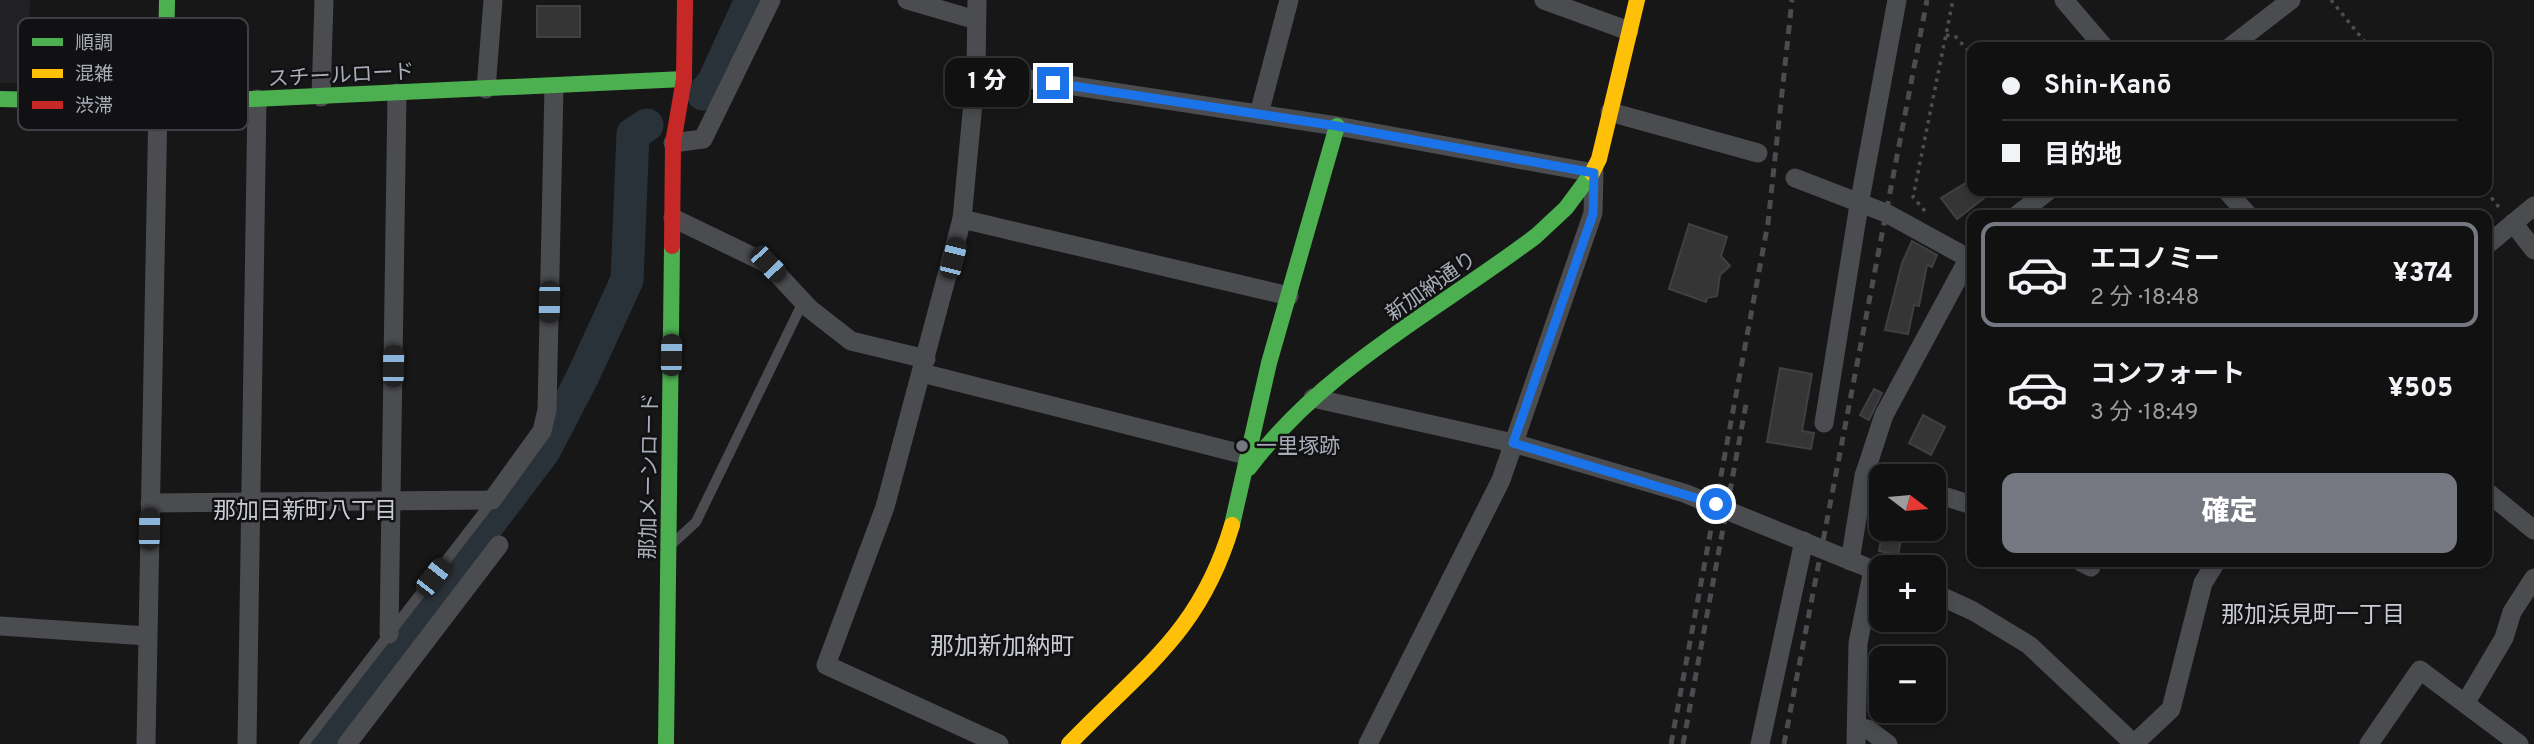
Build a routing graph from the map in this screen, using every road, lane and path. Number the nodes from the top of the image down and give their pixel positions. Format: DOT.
graph roads {
  1 [pos="167,0"];
  2 [pos="324,0"];
  3 [pos="493,0"];
  4 [pos="685,0"];
  5 [pos="771,0"];
  6 [pos="907,0"];
  7 [pos="977,0"];
  8 [pos="1289,0"];
  9 [pos="1544,0"];
  10 [pos="1637,0"];
  11 [pos="1897,0"];
  12 [pos="1953,0"];
  13 [pos="2064,0"];
  14 [pos="2291,0"];
  15 [pos="2331,0"];
  16 [pos="166,18"];
  17 [pos="976,20"];
  18 [pos="1629,31"];
  19 [pos="1946,35"];
  20 [pos="2100,42"];
  21 [pos="2236,42"];
  22 [pos="2365,42"];
  23 [pos="1967,49"];
  24 [pos="976,71"];
  25 [pos="684,79"];
  26 [pos="554,87"];
  27 [pos="486,89"];
  28 [pos="397,93"];
  29 [pos="321,97"];
  30 [pos="0,99"];
  31 [pos="18,99"];
  32 [pos="248,99"];
  33 [pos="257,99"];
  34 [pos="1611,112"];
  35 [pos="1259,114"];
  36 [pos="1337,126"];
  37 [pos="160,130"];
  38 [pos="673,143"];
  39 [pos="1758,153"];
  40 [pos="1594,173"];
  41 [pos="1795,178"];
  42 [pos="2042,196"];
  43 [pos="2231,196"];
  44 [pos="2490,196"];
  45 [pos="1859,205"];
  46 [pos="2534,206"];
  47 [pos="2023,210"];
  48 [pos="2244,210"];
  49 [pos="1929,214"];
  50 [pos="673,219"];
  51 [pos="962,219"];
  52 [pos="2512,223"];
  53 [pos="2492,241"];
  54 [pos="2534,250"];
  55 [pos="1967,254"];
  56 [pos="1967,263"];
  57 [pos="1289,296"];
  58 [pos="803,302"];
  59 [pos="924,366"];
  60 [pos="1313,398"];
  61 [pos="1824,423"];
  62 [pos="1513,443"];
  63 [pos="1245,464"];
  64 [pos="1875,464"];
  65 [pos="1869,489"];
  66 [pos="2492,496"];
  67 [pos="1946,497"];
  68 [pos="492,500"];
  69 [pos="251,502"];
  70 [pos="391,502"];
  71 [pos="150,503"];
  72 [pos="1967,503"];
  73 [pos="2534,530"];
  74 [pos="1804,541"];
  75 [pos="499,545"];
  76 [pos="669,546"];
  77 [pos="1850,561"];
  78 [pos="2213,567"];
  79 [pos="1869,569"];
  80 [pos="2534,578"];
  81 [pos="1946,599"];
  82 [pos="1869,602"];
  83 [pos="0,626"];
  84 [pos="388,634"];
  85 [pos="147,636"];
  86 [pos="2466,702"];
  87 [pos="1857,735"];
  88 [pos="146,744"];
  89 [pos="247,744"];
  90 [pos="304,744"];
  91 [pos="347,744"];
  92 [pos="666,744"];
  93 [pos="999,744"];
  94 [pos="1069,744"];
  95 [pos="1368,744"];
  96 [pos="1760,744"];
  97 [pos="1888,744"];
  98 [pos="2134,744"];
  99 [pos="2369,744"];
  100 [pos="2519,744"];
  1 -- 16 [label="street"];
  2 -- 29 [label="street"];
  3 -- 27 [label="street"];
  4 -- 25 [label="street, 那加メーンロード"];
  5 -- 38 [label="street"];
  6 -- 17 [label="street"];
  7 -- 17 [label="street"];
  8 -- 35 [label="street"];
  9 -- 18 [label="street"];
  10 -- 18 [label="street"];
  11 -- 45 [label="street"];
  12 -- 19 [label="path"];
  13 -- 20 [label="street"];
  14 -- 21 [label="street"];
  15 -- 22 [label="path"];
  17 -- 24 [label="street"];
  18 -- 34 [label="street, 新加納通り"];
  19 -- 23 [label="path"];
  19 -- 49 [label="path"];
  24 -- 35 [label="street"];
  24 -- 51 [label="street"];
  25 -- 26 [label="street, スチールロード"];
  25 -- 38 [label="street, 那加メーンロード"];
  26 -- 27 [label="street, スチールロード"];
  26 -- 68 [label="street"];
  27 -- 28 [label="street, スチールロード"];
  28 -- 29 [label="street, スチールロード"];
  28 -- 70 [label="street"];
  29 -- 33 [label="street, スチールロード"];
  30 -- 31 [label="street, スチールロード"];
  32 -- 33 [label="street, スチールロード"];
  33 -- 69 [label="street"];
  34 -- 39 [label="street"];
  34 -- 40 [label="street, 新加納通り"];
  35 -- 36 [label="street"];
  36 -- 40 [label="street"];
  36 -- 57 [label="street"];
  37 -- 71 [label="street"];
  38 -- 50 [label="street, 那加メーンロード"];
  40 -- 60 [label="street, 新加納通り"];
  40 -- 62 [label="street"];
  41 -- 45 [label="street"];
  42 -- 47 [label="street"];
  43 -- 48 [label="street"];
  44 -- 52 [label="path"];
  45 -- 55 [label="street"];
  45 -- 61 [label="street"];
  46 -- 52 [label="street"];
  50 -- 58 [label="street"];
  50 -- 76 [label="street, 那加メーンロード"];
  51 -- 57 [label="street"];
  51 -- 59 [label="street"];
  52 -- 53 [label="street"];
  52 -- 54 [label="street"];
  56 -- 64 [label="street"];
  57 -- 63 [label="street"];
  58 -- 59 [label="street"];
  58 -- 76 [label="lane"];
  59 -- 63 [label="street"];
  59 -- 93 [label="street"];
  60 -- 62 [label="street"];
  60 -- 63 [label="street, 新加納通り"];
  62 -- 74 [label="street"];
  62 -- 95 [label="street"];
  63 -- 94 [label="street"];
  65 -- 77 [label="street"];
  66 -- 73 [label="street"];
  67 -- 72 [label="street"];
  68 -- 70 [label="street"];
  68 -- 84 [label="lane"];
  69 -- 70 [label="street"];
  69 -- 71 [label="street"];
  69 -- 89 [label="street"];
  70 -- 84 [label="street"];
  71 -- 85 [label="street"];
  74 -- 77 [label="street"];
  74 -- 96 [label="street"];
  75 -- 91 [label="street"];
  76 -- 92 [label="street, 那加メーンロード"];
  77 -- 79 [label="street"];
  78 -- 98 [label="street"];
  80 -- 86 [label="street"];
  81 -- 98 [label="street"];
  82 -- 87 [label="street"];
  83 -- 85 [label="street"];
  84 -- 90 [label="lane"];
  85 -- 88 [label="street"];
  86 -- 99 [label="street"];
  86 -- 100 [label="street"];
  87 -- 97 [label="street"];
}
